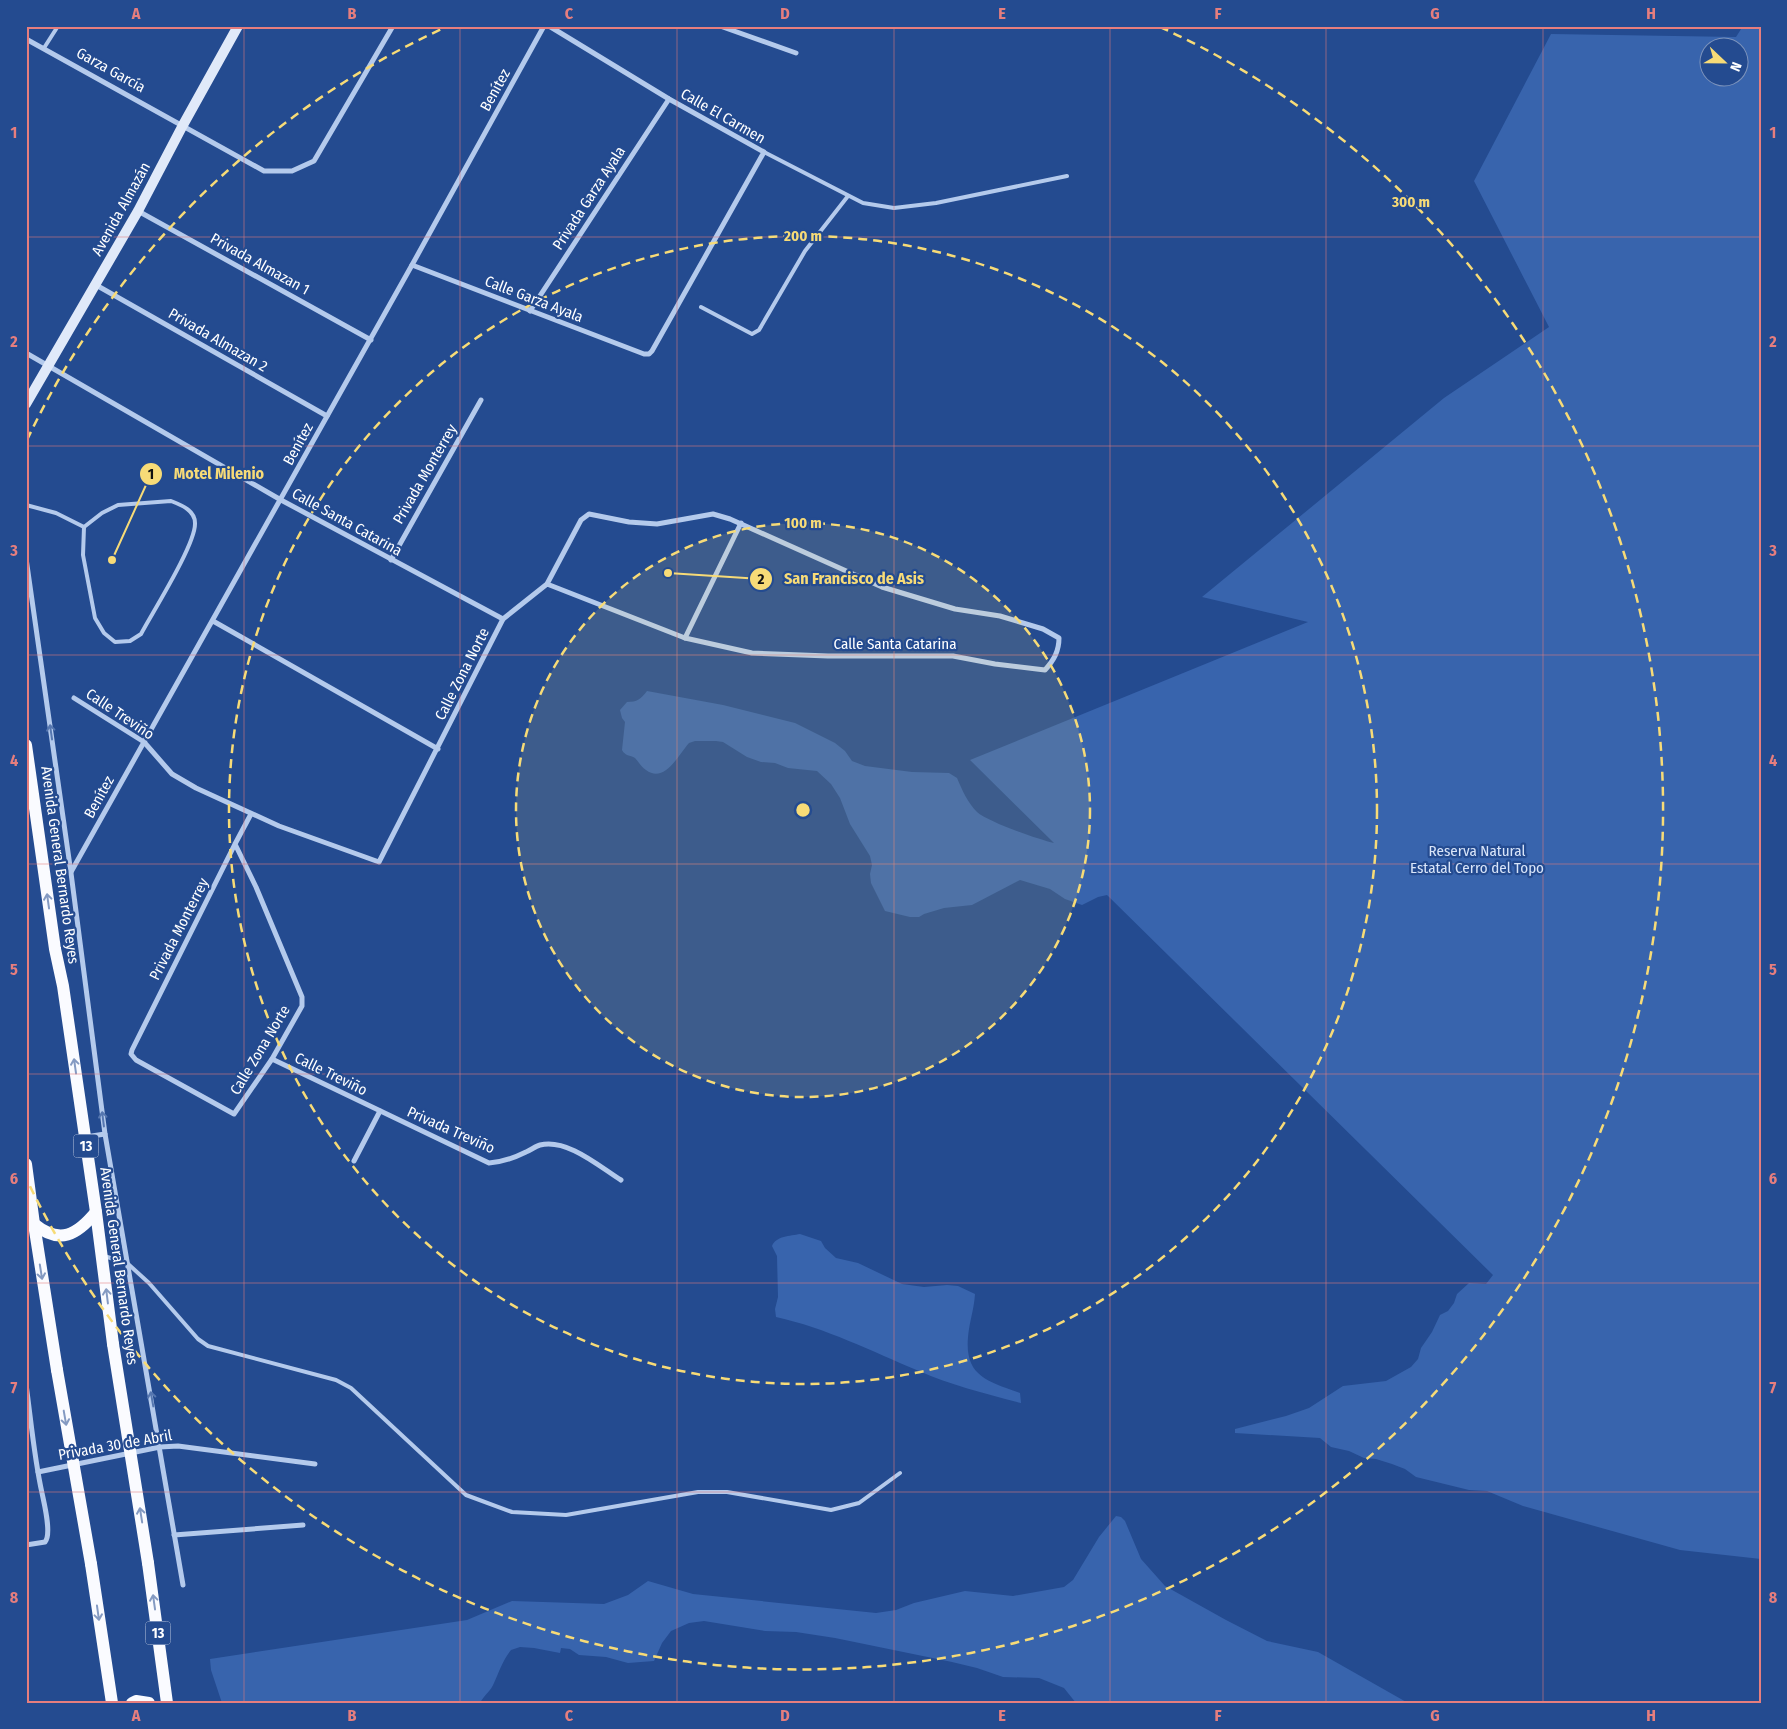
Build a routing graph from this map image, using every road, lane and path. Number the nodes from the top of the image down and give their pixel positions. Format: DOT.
graph roads {
  1 [pos="58,26"];
  2 [pos="238,26"];
  3 [pos="393,26"];
  4 [pos="544,26"];
  5 [pos="549,26"];
  6 [pos="720,26"];
  7 [pos="26,39"];
  8 [pos="44,48"];
  9 [pos="796,53"];
  10 [pos="669,99"];
  11 [pos="183,124"];
  12 [pos="764,152"];
  13 [pos="1067,176"];
  14 [pos="848,196"];
  15 [pos="138,211"];
  16 [pos="412,265"];
  17 [pos="96,285"];
  18 [pos="701,307"];
  19 [pos="530,311"];
  20 [pos="371,340"];
  21 [pos="26,353"];
  22 [pos="648,354"];
  23 [pos="49,366"];
  24 [pos="481,400"];
  25 [pos="26,404"];
  26 [pos="327,416"];
  27 [pos="281,500"];
  28 [pos="26,505"];
  29 [pos="589,514"];
  30 [pos="741,522"];
  31 [pos="84,527"];
  32 [pos="26,558"];
  33 [pos="391,560"];
  34 [pos="547,584"];
  35 [pos="503,619"];
  36 [pos="212,621"];
  37 [pos="685,638"];
  38 [pos="74,698"];
  39 [pos="144,742"];
  40 [pos="26,745"];
  41 [pos="438,750"];
  42 [pos="250,814"];
  43 [pos="236,844"];
  44 [pos="379,862"];
  45 [pos="71,873"];
  46 [pos="272,1059"];
  47 [pos="380,1111"];
  48 [pos="234,1114"];
  49 [pos="105,1134"];
  50 [pos="85,1137"];
  51 [pos="354,1161"];
  52 [pos="26,1164"];
  53 [pos="621,1180"];
  54 [pos="96,1212"];
  55 [pos="34,1224"];
  56 [pos="102,1255"];
  57 [pos="127,1263"];
  58 [pos="26,1384"];
  59 [pos="160,1447"];
  60 [pos="315,1464"];
  61 [pos="38,1472"];
  62 [pos="900,1472"];
  63 [pos="303,1525"];
  64 [pos="174,1535"];
  65 [pos="26,1545"];
  66 [pos="183,1585"];
  67 [pos="112,1703"];
  68 [pos="132,1703"];
  69 [pos="149,1703"];
  70 [pos="167,1703"];
  1 -- 8 [label="lane"];
  2 -- 11 [label="main road, Avenida Almazán"];
  3 -- 11 [label="street, Garza García"];
  4 -- 16 [label="street, Benítez"];
  5 -- 10 [label="street, Calle El Carmen"];
  6 -- 9 [label="street"];
  7 -- 8 [label="street, Garza García"];
  8 -- 11 [label="street, Garza García"];
  10 -- 12 [label="street, Calle El Carmen"];
  10 -- 19 [label="street, Privada Garza Ayala"];
  11 -- 15 [label="main road, Avenida Almazán"];
  12 -- 14 [label="lane"];
  12 -- 22 [label="street, Calle El Carmen"];
  13 -- 14 [label="lane"];
  14 -- 18 [label="lane"];
  15 -- 17 [label="main road, Avenida Almazán"];
  15 -- 20 [label="street, Privada Almazan 1"];
  16 -- 19 [label="street, Calle Garza Ayala"];
  16 -- 20 [label="street, Benítez"];
  17 -- 23 [label="main road, Avenida Almazán"];
  17 -- 26 [label="street, Privada Almazan 2"];
  19 -- 22 [label="street, Calle Garza Ayala"];
  20 -- 26 [label="street, Benítez"];
  21 -- 23 [label="street, Calle Santa Catarina"];
  23 -- 25 [label="main road, Avenida Almazán"];
  23 -- 27 [label="street, Calle Santa Catarina"];
  24 -- 33 [label="street, Privada Monterrey"];
  26 -- 27 [label="street, Benítez"];
  27 -- 33 [label="street, Calle Santa Catarina"];
  27 -- 36 [label="street, Benítez"];
  28 -- 31 [label="lane"];
  29 -- 30 [label="street, Calle Santa Catarina"];
  29 -- 34 [label="street, Calle Zona Norte"];
  30 -- 37 [label="street"];
  30 -- 37 [label="street, Calle Santa Catarina"];
  31 -- 31 [label="lane"];
  45 -- 32 [label="street, one-way"];
  33 -- 35 [label="street, Calle Santa Catarina"];
  34 -- 35 [label="street, Calle Zona Norte"];
  34 -- 37 [label="street"];
  35 -- 41 [label="street, Calle Zona Norte"];
  36 -- 39 [label="street, Benítez"];
  36 -- 41 [label="street"];
  38 -- 39 [label="street, Calle Treviño"];
  39 -- 42 [label="street, Calle Treviño"];
  39 -- 45 [label="street, Benítez"];
  50 -- 40 [label="main road, Avenida General Bernardo Reyes / 13, one-way"];
  41 -- 44 [label="street, Calle Zona Norte"];
  42 -- 43 [label="street, Privada Monterrey"];
  42 -- 44 [label="street, Calle Treviño"];
  43 -- 46 [label="street, Calle Zona Norte"];
  43 -- 48 [label="street, Privada Monterrey"];
  49 -- 45 [label="street, one-way"];
  46 -- 47 [label="street, Calle Treviño"];
  46 -- 48 [label="street, Calle Zona Norte"];
  47 -- 51 [label="street"];
  47 -- 53 [label="street, Privada Treviño"];
  49 -- 50 [label="street"];
  49 -- 57 [label="street"];
  50 -- 54 [label="main road, Avenida General Bernardo Reyes / 13"];
  52 -- 55 [label="main road"];
  54 -- 55 [label="main road"];
  54 -- 56 [label="main road, Avenida General Bernardo Reyes / 13"];
  55 -- 67 [label="main road, one-way, bridge"];
  56 -- 57 [label="lane"];
  70 -- 56 [label="main road, Avenida General Bernardo Reyes / 13, one-way, bridge"];
  59 -- 57 [label="street, one-way"];
  57 -- 62 [label="lane"];
  58 -- 61 [label="street"];
  59 -- 60 [label="street, Privada 30 de Abril"];
  59 -- 61 [label="street, Privada 30 de Abril"];
  59 -- 64 [label="street"];
  61 -- 65 [label="street"];
  63 -- 64 [label="street"];
  64 -- 66 [label="street"];
  68 -- 69 [label="main road"];
}
